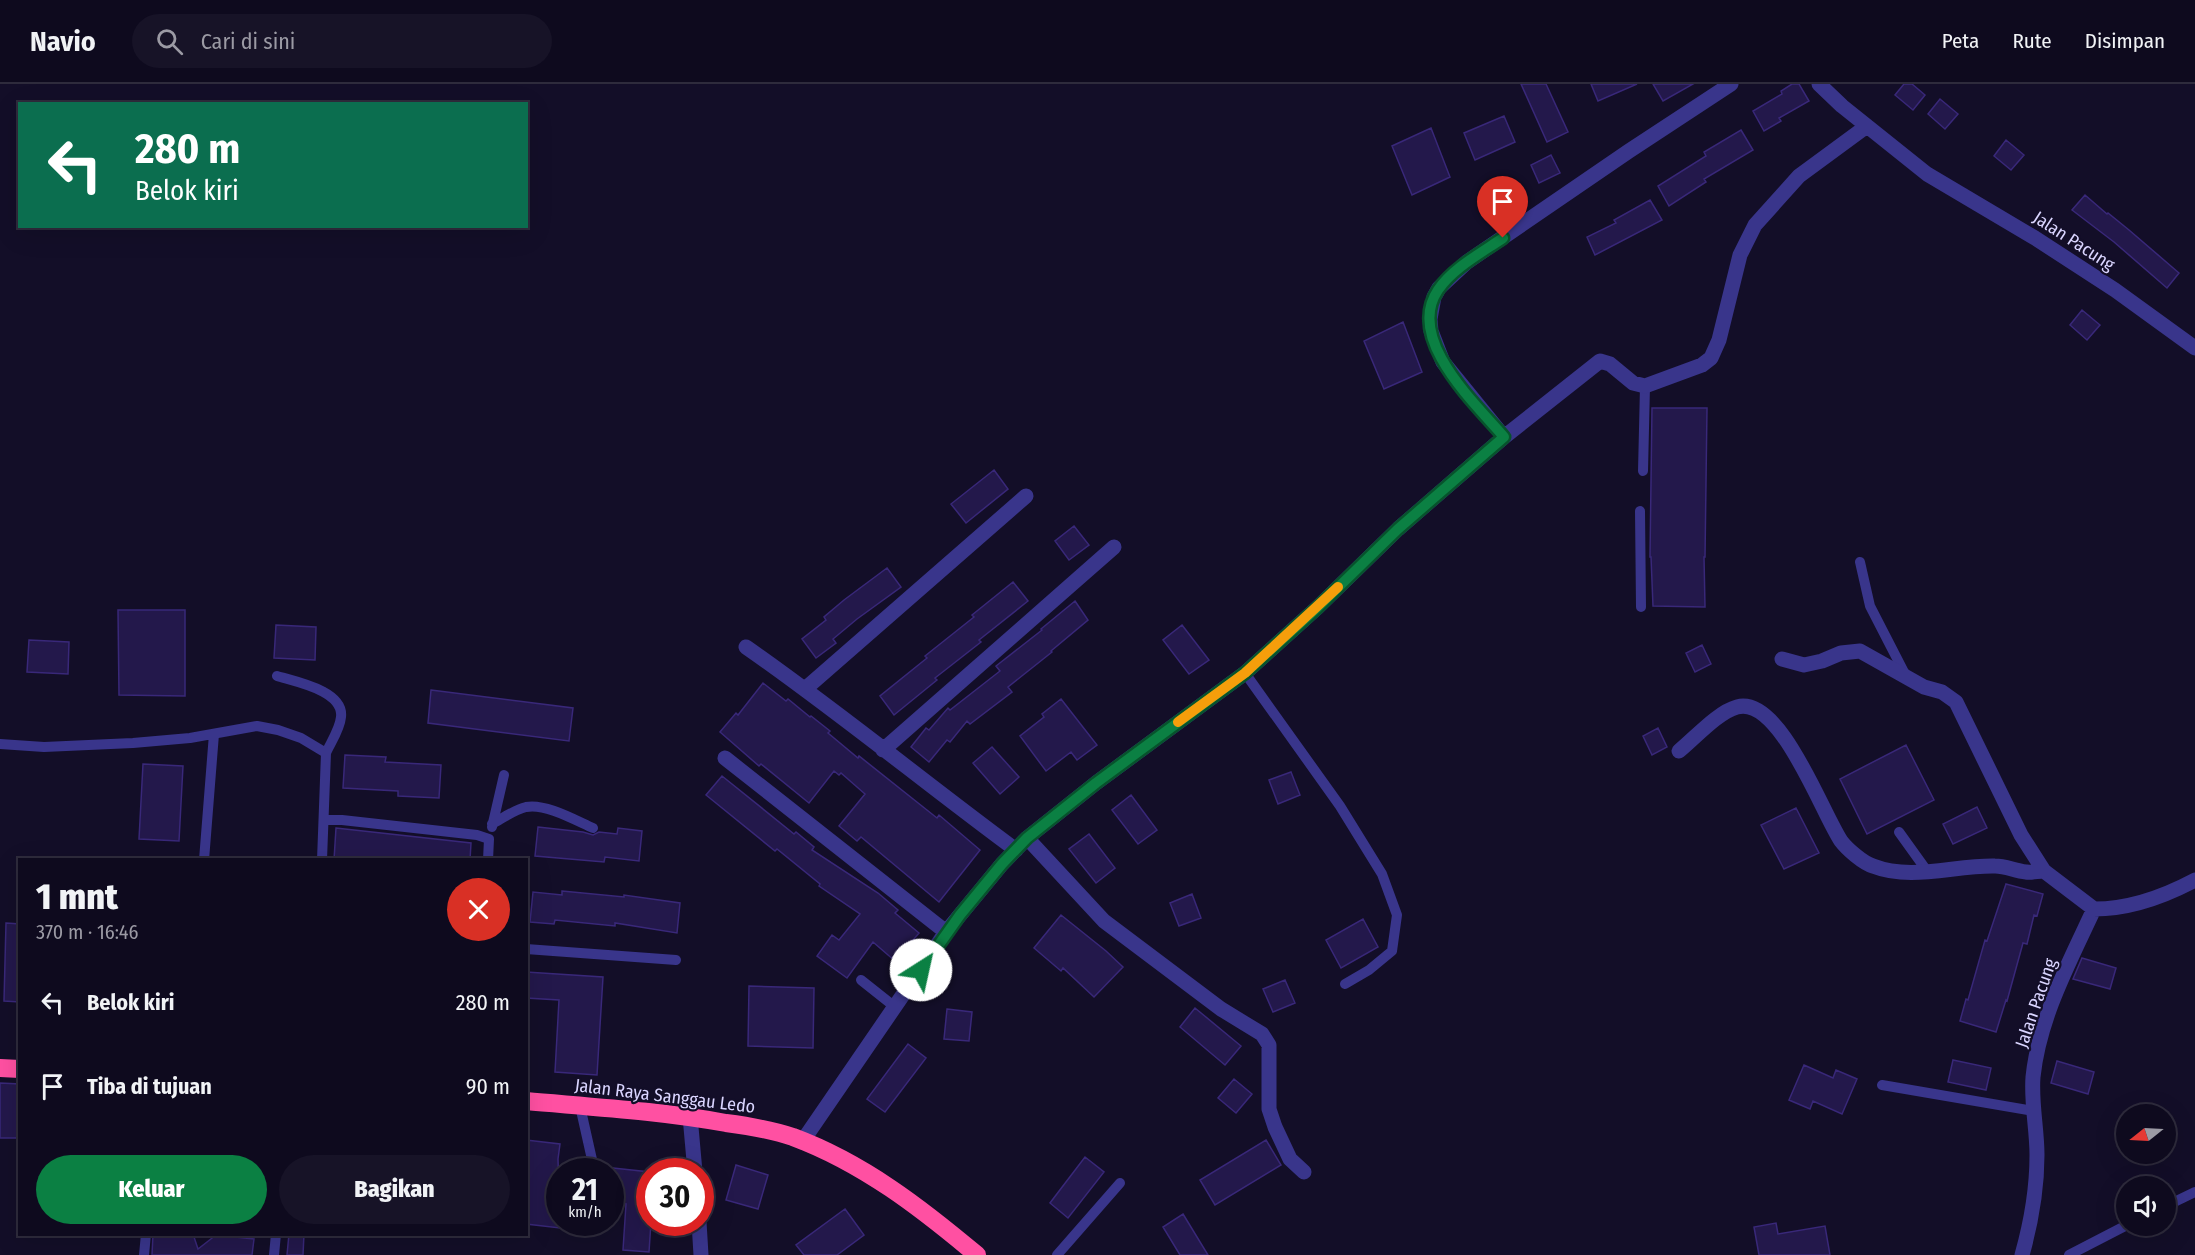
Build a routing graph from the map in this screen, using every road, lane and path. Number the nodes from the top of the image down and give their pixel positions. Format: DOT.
graph roads {
  1 [pos="1731,84"];
  2 [pos="1819,84"];
  3 [pos="1867,126"];
  4 [pos="2195,348"];
  5 [pos="1645,386"];
  6 [pos="1504,437"];
  7 [pos="1643,471"];
  8 [pos="1026,495"];
  9 [pos="1640,511"];
  10 [pos="1114,547"];
  11 [pos="1860,562"];
  12 [pos="1641,607"];
  13 [pos="746,647"];
  14 [pos="1782,659"];
  15 [pos="1245,673"];
  16 [pos="277,676"];
  17 [pos="1908,679"];
  18 [pos="806,688"];
  19 [pos="214,734"];
  20 [pos="0,744"];
  21 [pos="883,750"];
  22 [pos="1679,751"];
  23 [pos="326,753"];
  24 [pos="725,758"];
  25 [pos="504,775"];
  26 [pos="324,820"];
  27 [pos="492,824"];
  28 [pos="593,828"];
  29 [pos="1899,832"];
  30 [pos="489,838"];
  31 [pos="1027,838"];
  32 [pos="1016,850"];
  33 [pos="204,858"];
  34 [pos="322,858"];
  35 [pos="488,858"];
  36 [pos="1927,871"];
  37 [pos="2044,871"];
  38 [pos="2195,880"];
  39 [pos="2094,909"];
  40 [pos="946,933"];
  41 [pos="528,949"];
  42 [pos="676,960"];
  43 [pos="861,980"];
  44 [pos="1345,984"];
  45 [pos="895,1007"];
  46 [pos="0,1068"];
  47 [pos="18,1069"];
  48 [pos="1882,1085"];
  49 [pos="528,1101"];
  50 [pos="580,1106"];
  51 [pos="2034,1111"];
  52 [pos="690,1116"];
  53 [pos="802,1142"];
  54 [pos="592,1158"];
  55 [pos="694,1158"];
  56 [pos="1304,1172"];
  57 [pos="1120,1183"];
  58 [pos="2195,1192"];
  59 [pos="2176,1201"];
  60 [pos="2116,1231"];
  61 [pos="146,1236"];
  62 [pos="276,1236"];
  63 [pos="700,1236"];
  64 [pos="144,1255"];
  65 [pos="274,1255"];
  66 [pos="701,1255"];
  67 [pos="977,1255"];
  68 [pos="1057,1255"];
  69 [pos="2022,1255"];
  70 [pos="2069,1255"];
  1 -- 6 [label="street"];
  2 -- 3 [label="street, Jalan Pacung"];
  3 -- 4 [label="street, Jalan Pacung"];
  3 -- 5 [label="street"];
  5 -- 6 [label="street"];
  5 -- 7 [label="lane"];
  6 -- 15 [label="street"];
  8 -- 18 [label="street"];
  9 -- 12 [label="lane"];
  10 -- 21 [label="street"];
  11 -- 17 [label="lane"];
  13 -- 18 [label="street"];
  14 -- 17 [label="street"];
  15 -- 31 [label="street"];
  15 -- 44 [label="lane"];
  16 -- 23 [label="lane"];
  17 -- 37 [label="street"];
  18 -- 21 [label="street"];
  19 -- 20 [label="lane"];
  19 -- 23 [label="lane"];
  19 -- 33 [label="lane"];
  21 -- 32 [label="street"];
  22 -- 36 [label="street"];
  23 -- 26 [label="lane"];
  24 -- 40 [label="street"];
  25 -- 27 [label="lane"];
  26 -- 30 [label="lane"];
  26 -- 34 [label="lane"];
  27 -- 28 [label="lane"];
  27 -- 30 [label="lane"];
  29 -- 36 [label="lane"];
  30 -- 35 [label="lane"];
  31 -- 32 [label="street"];
  31 -- 56 [label="street"];
  32 -- 40 [label="street"];
  36 -- 37 [label="street"];
  37 -- 39 [label="street"];
  38 -- 39 [label="street"];
  39 -- 51 [label="street, Jalan Pacung"];
  40 -- 45 [label="street"];
  41 -- 42 [label="lane"];
  43 -- 45 [label="lane"];
  45 -- 53 [label="street"];
  46 -- 47 [label="highway"];
  48 -- 51 [label="lane"];
  49 -- 50 [label="highway, Jalan Raya Sanggau Ledo"];
  50 -- 52 [label="highway, Jalan Raya Sanggau Ledo"];
  50 -- 54 [label="lane"];
  51 -- 69 [label="street, Jalan Pacung"];
  52 -- 53 [label="highway, Jalan Raya Sanggau Ledo"];
  52 -- 55 [label="street"];
  53 -- 67 [label="highway, Jalan Raya Sanggau Ledo"];
  57 -- 68 [label="lane"];
  58 -- 59 [label="lane"];
  60 -- 70 [label="lane"];
  61 -- 64 [label="lane"];
  62 -- 65 [label="lane"];
  63 -- 66 [label="street"];
}
